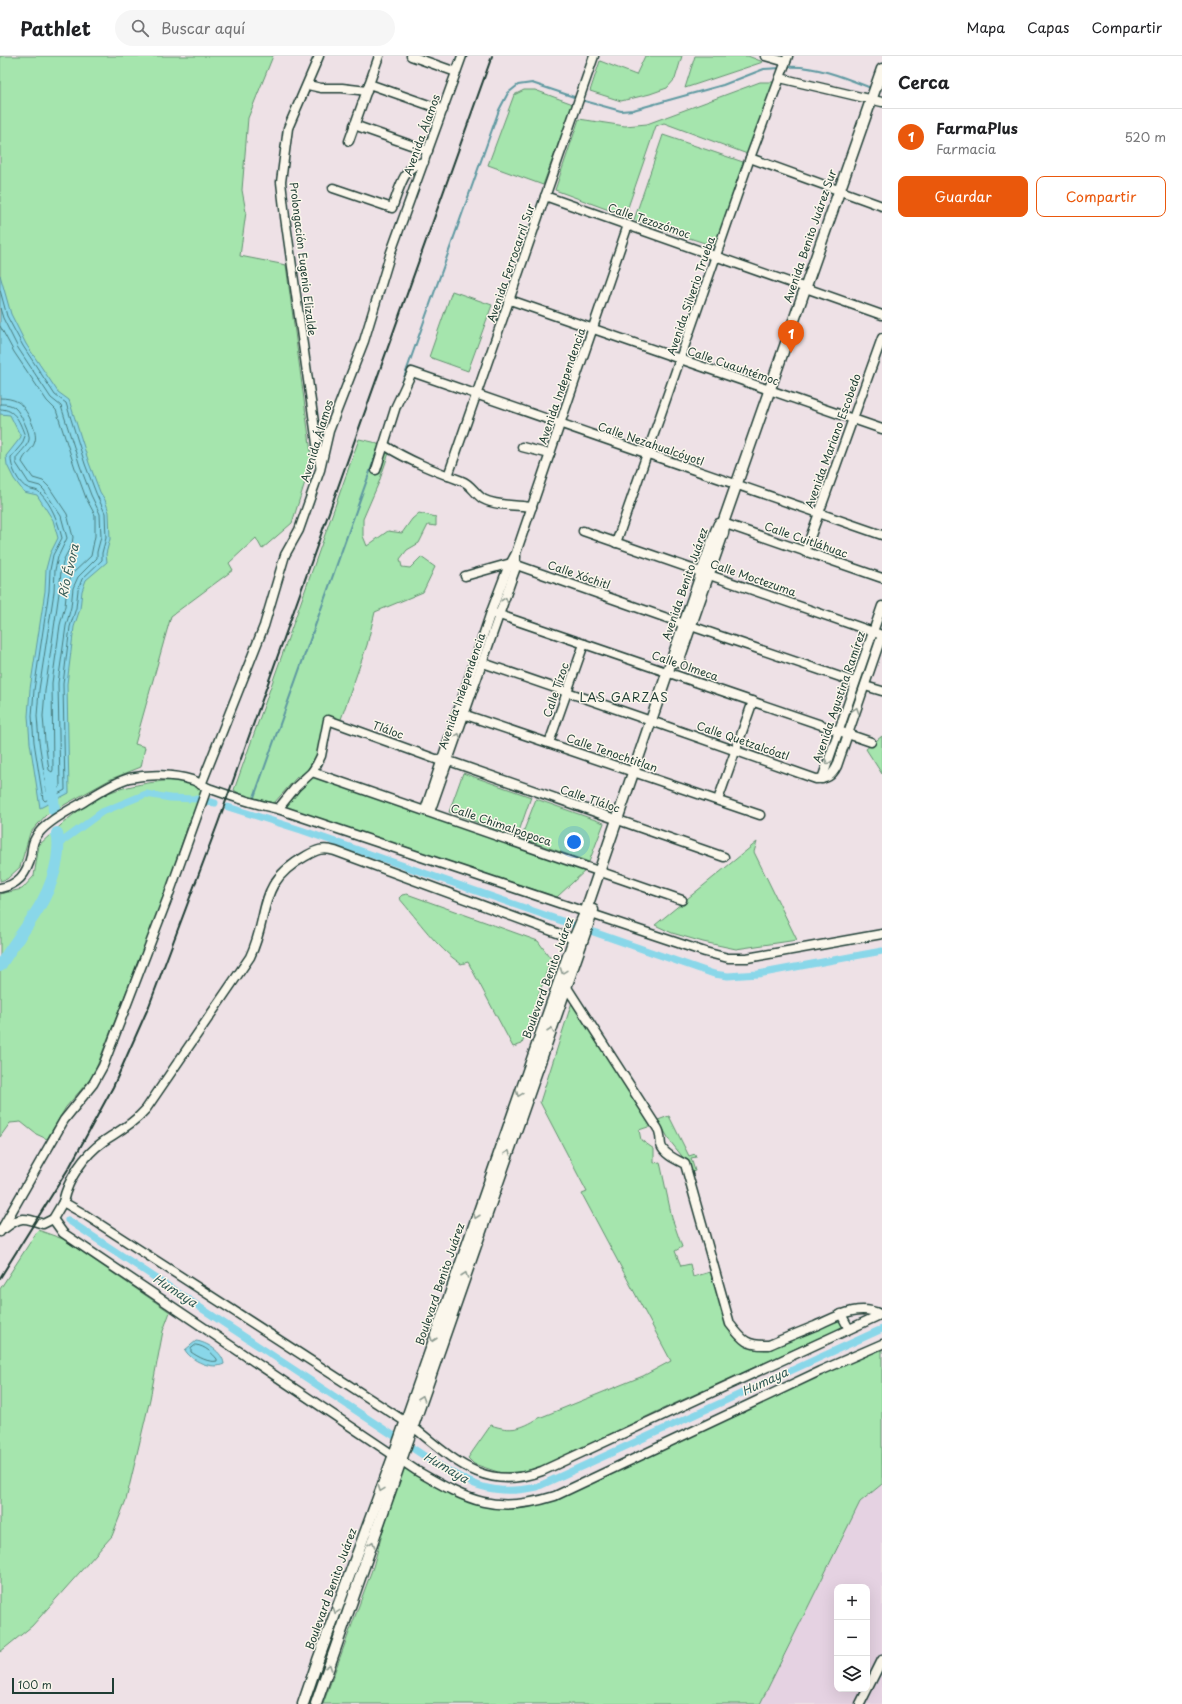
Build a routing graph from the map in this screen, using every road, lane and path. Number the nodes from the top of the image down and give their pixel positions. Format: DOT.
graph roads {
  1 [pos="320,56"];
  2 [pos="379,56"];
  3 [pos="411,56"];
  4 [pos="462,56"];
  5 [pos="594,56"];
  6 [pos="765,56"];
  7 [pos="787,59"];
  8 [pos="882,68"];
  9 [pos="456,72"];
  10 [pos="780,78"];
  11 [pos="308,85"];
  12 [pos="368,88"];
  13 [pos="872,96"];
  14 [pos="882,102"];
  15 [pos="443,110"];
  16 [pos="354,125"];
  17 [pos="349,141"];
  18 [pos="428,151"];
  19 [pos="750,158"];
  20 [pos="424,162"];
  21 [pos="333,188"];
  22 [pos="839,191"];
  23 [pos="545,196"];
  24 [pos="882,206"];
  25 [pos="628,225"];
  26 [pos="716,256"];
  27 [pos="805,288"];
  28 [pos="510,300"];
  29 [pos="882,315"];
  30 [pos="593,329"];
  31 [pos="882,338"];
  32 [pos="680,359"];
  33 [pos="769,390"];
  34 [pos="476,395"];
  35 [pos="853,419"];
  36 [pos="560,424"];
  37 [pos="882,429"];
  38 [pos="384,445"];
  39 [pos="522,446"];
  40 [pos="550,454"];
  41 [pos="647,454"];
  42 [pos="320,470"];
  43 [pos="376,470"];
  44 [pos="448,476"];
  45 [pos="736,485"];
  46 [pos="532,507"];
  47 [pos="819,514"];
  48 [pos="723,523"];
  49 [pos="583,532"];
  50 [pos="882,535"];
  51 [pos="616,543"];
  52 [pos="805,552"];
  53 [pos="513,564"];
  54 [pos="705,574"];
  55 [pos="465,576"];
  56 [pos="882,578"];
  57 [pos="882,606"];
  58 [pos="491,612"];
  59 [pos="500,615"];
  60 [pos="687,625"];
  61 [pos="873,632"];
  62 [pos="882,635"];
  63 [pos="584,644"];
  64 [pos="483,663"];
  65 [pos="670,673"];
  66 [pos="855,682"];
  67 [pos="865,686"];
  68 [pos="567,692"];
  69 [pos="882,692"];
  70 [pos="753,701"];
  71 [pos="461,713"];
  72 [pos="654,722"];
  73 [pos="838,731"];
  74 [pos="848,734"];
  75 [pos="871,742"];
  76 [pos="549,743"];
  77 [pos="736,750"];
  78 [pos="445,761"];
  79 [pos="312,772"];
  80 [pos="636,773"];
  81 [pos="822,779"];
  82 [pos="204,786"];
  83 [pos="718,800"];
  84 [pos="278,809"];
  85 [pos="428,811"];
  86 [pos="760,815"];
  87 [pos="619,821"];
  88 [pos="724,857"];
  89 [pos="602,872"];
  90 [pos="0,888"];
  91 [pos="682,900"];
  92 [pos="587,917"];
  93 [pos="882,934"];
  94 [pos="579,938"];
  95 [pos="566,986"];
  96 [pos="63,1202"];
  97 [pos="53,1219"];
  98 [pos="43,1224"];
  99 [pos="0,1232"];
  100 [pos="63,1233"];
  101 [pos="841,1314"];
  102 [pos="881,1314"];
  103 [pos="849,1329"];
  104 [pos="882,1344"];
  105 [pos="407,1428"];
  106 [pos="398,1456"];
  107 [pos="882,1660"];
  108 [pos="303,1704"];
  109 [pos="316,1704"];
  110 [pos="860,1704"];
  1 -- 11 [label="street, Prolongación Eugenio Elizalde"];
  2 -- 12 [label="street"];
  3 -- 9 [label="street"];
  4 -- 9 [label="street, Avenida Álamos"];
  5 -- 23 [label="street, Avenida Ferrocarril Sur"];
  6 -- 7 [label="street"];
  7 -- 10 [label="street, Avenida Silverio Trueba"];
  8 -- 13 [label="street"];
  9 -- 15 [label="street, Avenida Álamos"];
  10 -- 13 [label="street"];
  10 -- 19 [label="street, Avenida Silverio Trueba"];
  11 -- 12 [label="street"];
  11 -- 42 [label="street, Prolongación Eugenio Elizalde"];
  12 -- 15 [label="street"];
  12 -- 16 [label="street"];
  13 -- 14 [label="street"];
  13 -- 22 [label="street, Avenida Benito Juárez Sur"];
  15 -- 18 [label="street, Avenida Álamos"];
  16 -- 17 [label="street"];
  16 -- 18 [label="street"];
  18 -- 20 [label="street, Avenida Álamos"];
  19 -- 22 [label="street"];
  19 -- 26 [label="street, Avenida Silverio Trueba"];
  20 -- 21 [label="street"];
  20 -- 42 [label="street, Avenida Álamos"];
  22 -- 24 [label="street"];
  22 -- 27 [label="street, Avenida Benito Juárez Sur"];
  23 -- 25 [label="street, Calle Tezozómoc"];
  23 -- 28 [label="street, Avenida Ferrocarril Sur"];
  25 -- 26 [label="street, Calle Tezozómoc"];
  25 -- 30 [label="street, Avenida Independencia"];
  26 -- 27 [label="street, Calle Tezozómoc"];
  26 -- 32 [label="street, Avenida Silverio Trueba"];
  27 -- 29 [label="street, Calle Tezozómoc"];
  27 -- 33 [label="street, Avenida Benito Juárez Sur"];
  28 -- 30 [label="street, Calle Cuauhtémoc"];
  28 -- 34 [label="street, Avenida Ferrocarril Sur"];
  30 -- 32 [label="street, Calle Cuauhtémoc"];
  30 -- 36 [label="street, Avenida Independencia"];
  31 -- 35 [label="street, Avenida Mariano Escobedo"];
  32 -- 33 [label="street, Calle Cuauhtémoc"];
  32 -- 41 [label="street, Avenida Silverio Trueba"];
  33 -- 35 [label="street, Calle Cuauhtémoc"];
  33 -- 45 [label="street, Avenida Benito Juárez Sur"];
  34 -- 36 [label="street, Calle Nezahualcóyotl"];
  34 -- 38 [label="street, Calle Nezahualcóyotl"];
  34 -- 44 [label="street, Avenida Ferrocarril Sur"];
  35 -- 37 [label="street, Calle Cuauhtémoc"];
  35 -- 47 [label="street, Avenida Mariano Escobedo"];
  36 -- 40 [label="street, Avenida Independencia"];
  36 -- 41 [label="street, Calle Nezahualcóyotl"];
  38 -- 43 [label="street"];
  38 -- 44 [label="street"];
  39 -- 40 [label="street"];
  40 -- 46 [label="street, Avenida Independencia"];
  41 -- 45 [label="street, Calle Nezahualcóyotl"];
  41 -- 51 [label="street, Avenida Silverio Trueba"];
  42 -- 82 [label="street, Avenida Álamos"];
  44 -- 46 [label="street"];
  45 -- 47 [label="street, Calle Nezahualcóyotl"];
  45 -- 48 [label="street, Avenida Benito Juárez Sur"];
  46 -- 53 [label="street, Avenida Independencia"];
  47 -- 50 [label="street, Calle Nezahualcóyotl"];
  47 -- 52 [label="street, Avenida Mariano Escobedo"];
  48 -- 52 [label="street, Calle Cuitláhuac"];
  48 -- 54 [label="street, Avenida Benito Juárez"];
  49 -- 51 [label="street, Calle Moctezuma"];
  51 -- 54 [label="street, Calle Moctezuma"];
  52 -- 56 [label="street, Calle Cuitláhuac"];
  53 -- 55 [label="street"];
  53 -- 58 [label="street, Avenida Independencia"];
  59 -- 53 [label="street, Avenida Independencia, one-way"];
  53 -- 60 [label="street, Calle Xóchitl"];
  54 -- 60 [label="street, Avenida Benito Juárez"];
  54 -- 61 [label="street, Calle Moctezuma"];
  57 -- 61 [label="street, Avenida Agustina Ramírez"];
  58 -- 59 [label="street, Calle Olmeca"];
  58 -- 71 [label="street, Avenida Independencia"];
  59 -- 63 [label="street, Calle Olmeca"];
  59 -- 64 [label="street, Avenida Independencia"];
  60 -- 65 [label="street, Avenida Benito Juárez"];
  60 -- 66 [label="street, Calle Xóchitl"];
  61 -- 62 [label="street, Calle Moctezuma"];
  61 -- 66 [label="street, Avenida Agustina Ramírez"];
  62 -- 67 [label="street, Avenida Agustina Ramírez"];
  63 -- 65 [label="street, Calle Olmeca"];
  63 -- 68 [label="street, Calle Tízoc"];
  64 -- 68 [label="street, Calle Quetzalcóatl"];
  64 -- 71 [label="street, Avenida Independencia"];
  65 -- 70 [label="street, Calle Olmeca"];
  65 -- 72 [label="street, Avenida Benito Juárez"];
  66 -- 73 [label="street, Avenida Agustina Ramírez"];
  67 -- 69 [label="street"];
  74 -- 67 [label="street, Avenida Agustina Ramírez, one-way"];
  68 -- 72 [label="street, Calle Quetzalcóatl"];
  68 -- 76 [label="street, Calle Tízoc"];
  70 -- 73 [label="street, Calle Olmeca"];
  70 -- 77 [label="street"];
  71 -- 76 [label="street, Calle Tenochtitlan"];
  71 -- 78 [label="street, Avenida Independencia"];
  72 -- 77 [label="street, Calle Quetzalcóatl"];
  72 -- 80 [label="street, Avenida Benito Juárez"];
  73 -- 74 [label="street, Calle Olmeca"];
  73 -- 81 [label="street, Avenida Agustina Ramírez, one-way"];
  74 -- 75 [label="street, Calle Olmeca"];
  74 -- 81 [label="street, Avenida Agustina Ramírez"];
  76 -- 80 [label="street, Calle Tenochtitlan"];
  77 -- 81 [label="street, Calle Quetzalcóatl"];
  77 -- 83 [label="street"];
  78 -- 79 [label="street, Tláloc"];
  78 -- 85 [label="street, Avenida Independencia"];
  78 -- 87 [label="street, Calle Tláloc"];
  79 -- 84 [label="street"];
  79 -- 85 [label="street, Calle Chimalpopoca"];
  80 -- 83 [label="street, Calle Tenochtitlan"];
  80 -- 87 [label="street, Avenida Benito Juárez"];
  82 -- 84 [label="street"];
  82 -- 90 [label="street"];
  82 -- 99 [label="street, Avenida Álamos"];
  83 -- 86 [label="street, Calle Tenochtitlan"];
  84 -- 92 [label="street"];
  85 -- 89 [label="street, Calle Chimalpopoca"];
  87 -- 88 [label="street, Calle Tláloc"];
  87 -- 89 [label="street, Avenida Benito Juárez"];
  89 -- 91 [label="street, Calle Chimalpopoca"];
  89 -- 92 [label="street, Boulevard Benito Juárez"];
  92 -- 93 [label="street"];
  92 -- 94 [label="street, Boulevard Benito Juárez"];
  94 -- 95 [label="street, Boulevard Benito Juárez"];
  94 -- 96 [label="street"];
  94 -- 105 [label="street, Boulevard Benito Juárez, one-way"];
  95 -- 101 [label="street"];
  105 -- 95 [label="street, Boulevard Benito Juárez, one-way"];
  96 -- 97 [label="street"];
  96 -- 105 [label="street"];
  97 -- 98 [label="street"];
  97 -- 100 [label="street"];
  98 -- 99 [label="street"];
  98 -- 100 [label="street"];
  100 -- 106 [label="street"];
  101 -- 102 [label="street"];
  101 -- 103 [label="street"];
  102 -- 103 [label="street"];
  103 -- 105 [label="street"];
  104 -- 106 [label="street"];
  105 -- 106 [label="street, Boulevard Benito Juárez"];
  106 -- 108 [label="street, Boulevard Benito Juárez, one-way"];
  109 -- 106 [label="street, Boulevard Benito Juárez, one-way"];
  107 -- 110 [label="street"];
}
